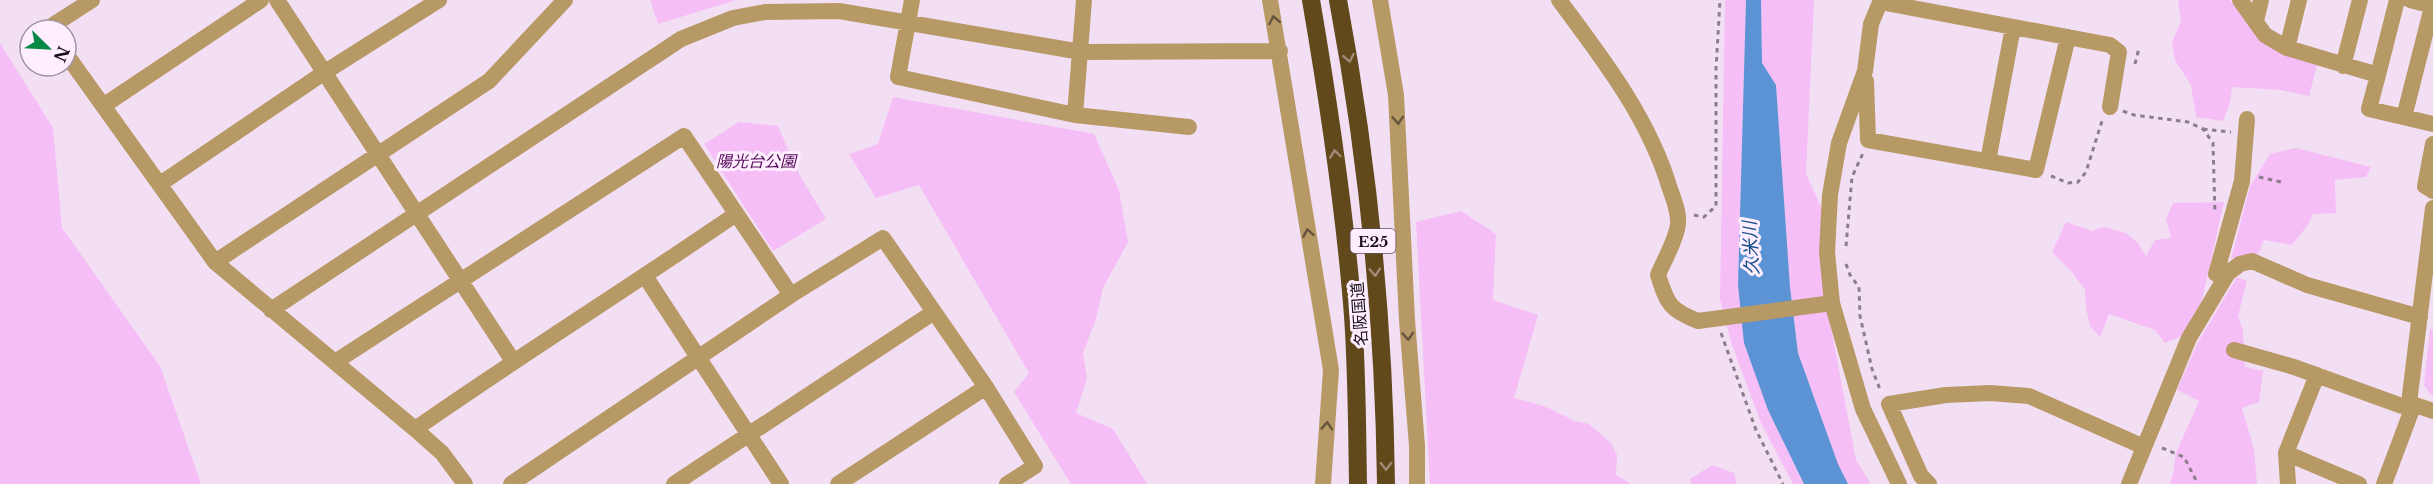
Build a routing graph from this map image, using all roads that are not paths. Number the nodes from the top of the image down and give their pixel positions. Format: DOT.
graph roads {
  1 [pos="261,0"];
  2 [pos="277,0"];
  3 [pos="439,0"];
  4 [pos="564,0"];
  5 [pos="912,0"];
  6 [pos="1084,0"];
  7 [pos="1270,0"];
  8 [pos="1311,0"];
  9 [pos="1338,0"];
  10 [pos="1380,0"];
  11 [pos="1559,0"];
  12 [pos="2240,0"];
  13 [pos="2261,0"];
  14 [pos="2299,0"];
  15 [pos="2360,0"];
  16 [pos="2397,0"];
  17 [pos="2410,0"];
  18 [pos="1880,1"];
  19 [pos="84,2"];
  20 [pos="2433,5"];
  21 [pos="763,6"];
  22 [pos="62,18"];
  23 [pos="2256,21"];
  24 [pos="909,23"];
  25 [pos="2013,27"];
  26 [pos="2068,37"];
  27 [pos="2287,48"];
  28 [pos="1280,51"];
  29 [pos="1081,52"];
  30 [pos="2343,66"];
  31 [pos="78,70"];
  32 [pos="1865,71"];
  33 [pos="325,72"];
  34 [pos="2378,75"];
  35 [pos="104,106"];
  36 [pos="2110,107"];
  37 [pos="1075,115"];
  38 [pos="2404,117"];
  39 [pos="2247,119"];
  40 [pos="2433,124"];
  41 [pos="1189,127"];
  42 [pos="2433,144"];
  43 [pos="378,153"];
  44 [pos="1988,161"];
  45 [pos="160,184"];
  46 [pos="2433,191"];
  47 [pos="2433,208"];
  48 [pos="417,213"];
  49 [pos="736,214"];
  50 [pos="215,262"];
  51 [pos="2216,274"];
  52 [pos="645,276"];
  53 [pos="461,280"];
  54 [pos="791,295"];
  55 [pos="1832,303"];
  56 [pos="271,310"];
  57 [pos="934,312"];
  58 [pos="2420,316"];
  59 [pos="2234,350"];
  60 [pos="699,359"];
  61 [pos="513,361"];
  62 [pos="335,362"];
  63 [pos="2317,375"];
  64 [pos="986,387"];
  65 [pos="2411,403"];
  66 [pos="2433,411"];
  67 [pos="415,429"];
  68 [pos="749,435"];
  69 [pos="2145,444"];
  70 [pos="2286,453"];
  71 [pos="465,484"];
  72 [pos="511,484"];
  73 [pos="674,484"];
  74 [pos="781,484"];
  75 [pos="838,484"];
  76 [pos="1007,484"];
  77 [pos="1323,484"];
  78 [pos="1358,484"];
  79 [pos="1386,484"];
  80 [pos="1417,484"];
  81 [pos="1899,484"];
  82 [pos="1929,484"];
  83 [pos="2129,484"];
  84 [pos="2288,484"];
  85 [pos="2359,484"];
  86 [pos="2384,484"];
  1 -- 35 [label="street"];
  2 -- 33 [label="street"];
  3 -- 33 [label="street"];
  4 -- 43 [label="street"];
  5 -- 24 [label="street"];
  6 -- 29 [label="street"];
  28 -- 7 [label="street, one-way"];
  78 -- 8 [label="highway, 名阪国道 / E25, one-way"];
  9 -- 79 [label="highway, 名阪国道 / E25, one-way"];
  10 -- 80 [label="street, one-way"];
  11 -- 55 [label="street"];
  12 -- 23 [label="street"];
  13 -- 23 [label="street"];
  14 -- 27 [label="street"];
  15 -- 30 [label="street"];
  16 -- 34 [label="street"];
  17 -- 20 [label="street"];
  18 -- 25 [label="street"];
  18 -- 32 [label="street"];
  19 -- 22 [label="street"];
  20 -- 38 [label="street"];
  21 -- 24 [label="street"];
  21 -- 48 [label="street"];
  23 -- 27 [label="street"];
  24 -- 29 [label="street"];
  24 -- 37 [label="street"];
  25 -- 26 [label="street"];
  25 -- 44 [label="street"];
  26 -- 36 [label="street"];
  26 -- 44 [label="street"];
  27 -- 30 [label="street"];
  28 -- 29 [label="street"];
  77 -- 28 [label="street, one-way"];
  29 -- 37 [label="street"];
  30 -- 34 [label="street"];
  31 -- 35 [label="street"];
  32 -- 44 [label="street"];
  32 -- 55 [label="street"];
  33 -- 43 [label="street"];
  33 -- 45 [label="street"];
  34 -- 38 [label="street"];
  35 -- 45 [label="street"];
  37 -- 41 [label="street"];
  38 -- 40 [label="street"];
  39 -- 51 [label="street"];
  42 -- 46 [label="street"];
  43 -- 48 [label="street"];
  43 -- 50 [label="street"];
  45 -- 50 [label="street"];
  47 -- 58 [label="street"];
  48 -- 53 [label="street"];
  48 -- 56 [label="street"];
  49 -- 52 [label="street"];
  49 -- 53 [label="street"];
  49 -- 54 [label="street"];
  50 -- 56 [label="street"];
  52 -- 60 [label="street"];
  52 -- 61 [label="street"];
  53 -- 61 [label="street"];
  53 -- 62 [label="street"];
  54 -- 57 [label="street"];
  54 -- 60 [label="street"];
  55 -- 81 [label="street"];
  56 -- 62 [label="street"];
  57 -- 64 [label="street"];
  57 -- 68 [label="street"];
  58 -- 65 [label="street"];
  58 -- 69 [label="street"];
  59 -- 63 [label="street"];
  60 -- 68 [label="street"];
  60 -- 72 [label="street"];
  61 -- 67 [label="street"];
  62 -- 67 [label="street"];
  63 -- 65 [label="street"];
  63 -- 70 [label="street"];
  64 -- 75 [label="street"];
  64 -- 76 [label="street"];
  65 -- 66 [label="street"];
  65 -- 86 [label="street"];
  67 -- 71 [label="street"];
  68 -- 73 [label="street"];
  68 -- 74 [label="street"];
  69 -- 82 [label="street"];
  69 -- 83 [label="street"];
  70 -- 84 [label="street"];
  70 -- 85 [label="street"];
}
